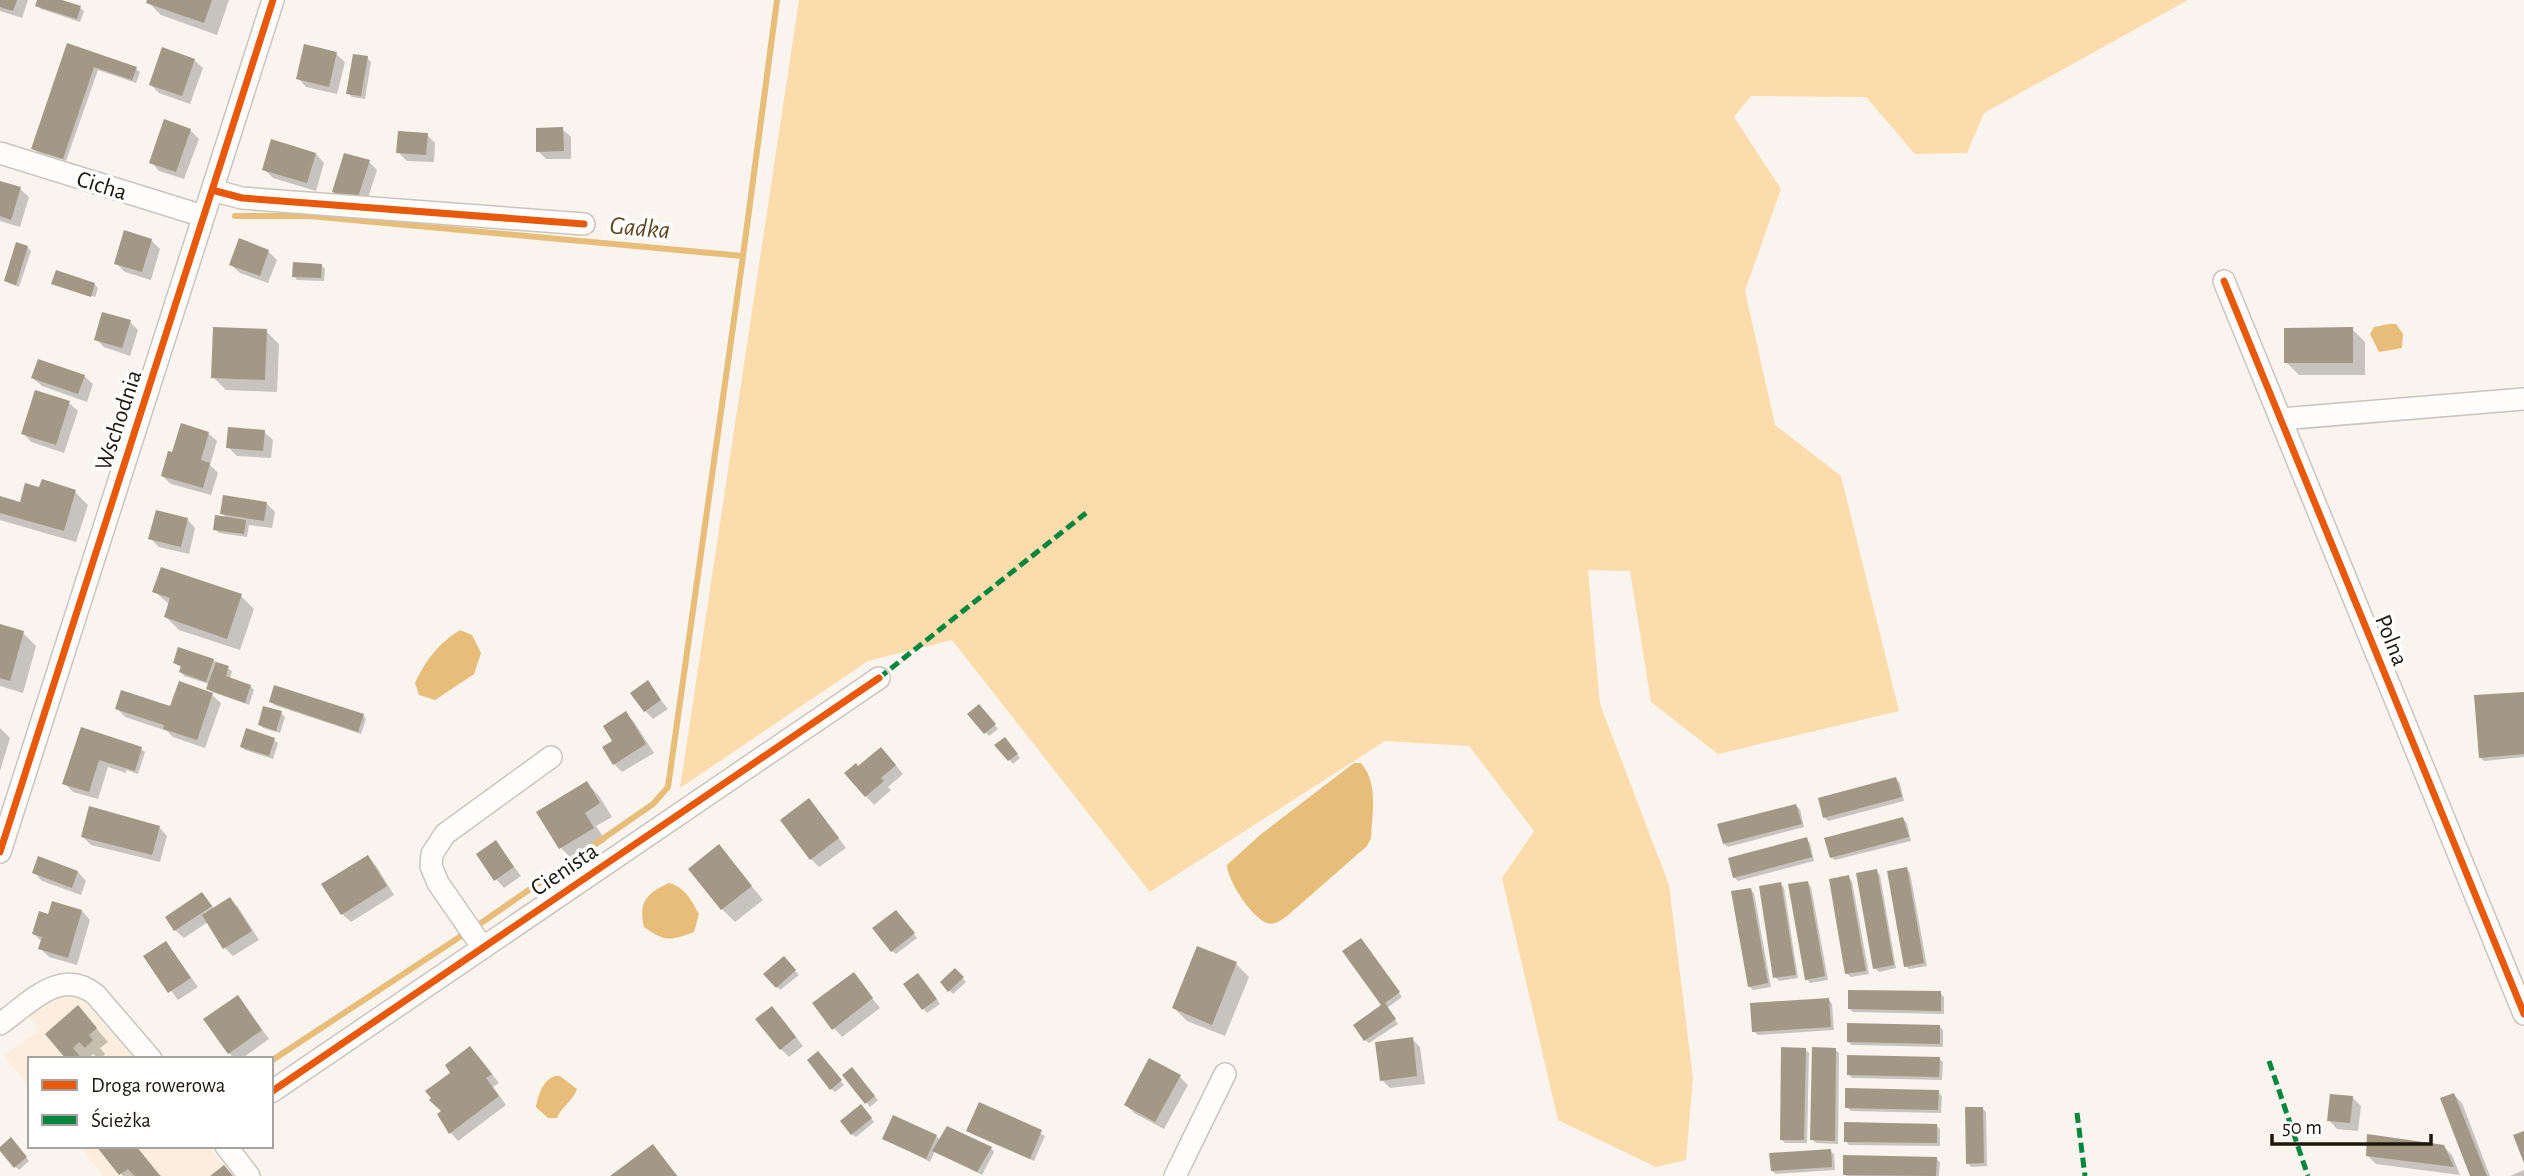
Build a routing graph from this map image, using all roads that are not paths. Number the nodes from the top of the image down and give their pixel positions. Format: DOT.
graph roads {
  1 [pos="273,0"];
  2 [pos="0,153"];
  3 [pos="212,190"];
  4 [pos="203,216"];
  5 [pos="584,224"];
  6 [pos="2224,281"];
  7 [pos="2524,400"];
  8 [pos="2281,419"];
  9 [pos="879,678"];
  10 [pos="551,757"];
  11 [pos="0,852"];
  12 [pos="483,948"];
  13 [pos="2524,1014"];
  14 [pos="0,1024"];
  15 [pos="149,1057"];
  16 [pos="1225,1074"];
  17 [pos="273,1091"];
  18 [pos="228,1148"];
  19 [pos="249,1176"];
  20 [pos="1175,1176"];
  1 -- 3 [label="street, Wschodnia"];
  2 -- 4 [label="street, Cicha"];
  3 -- 4 [label="street, Wschodnia"];
  3 -- 5 [label="street"];
  4 -- 11 [label="street, Wschodnia"];
  6 -- 8 [label="street, Polna"];
  7 -- 8 [label="street"];
  8 -- 13 [label="street, Polna"];
  9 -- 12 [label="street, Cienista"];
  10 -- 12 [label="street"];
  12 -- 17 [label="street, Cienista"];
  14 -- 15 [label="street"];
  16 -- 20 [label="street"];
  18 -- 19 [label="street"];
}
